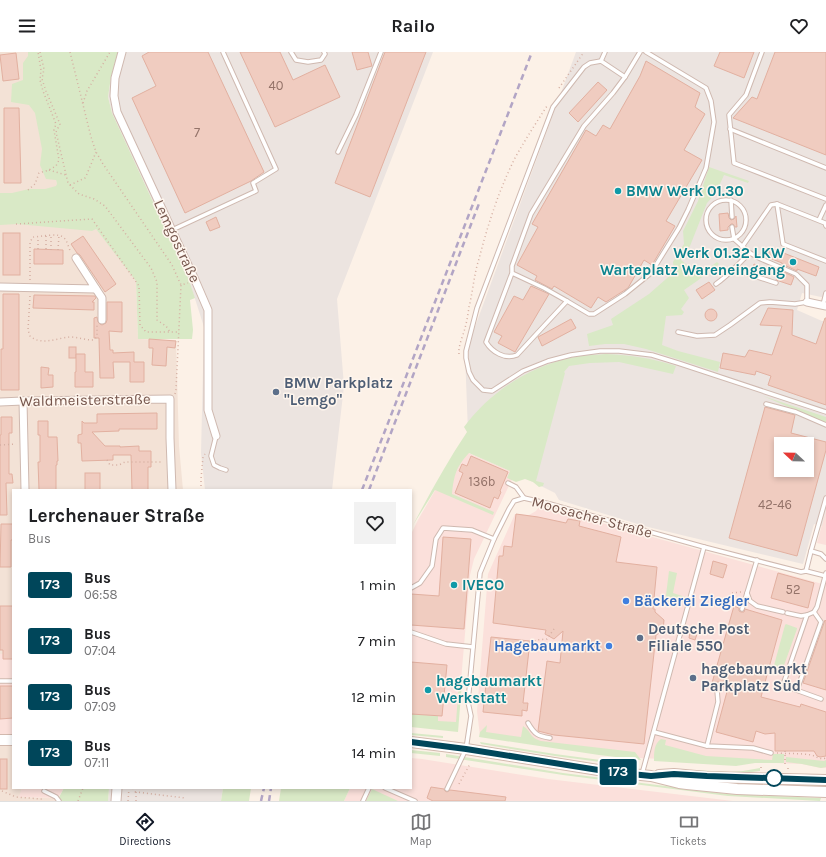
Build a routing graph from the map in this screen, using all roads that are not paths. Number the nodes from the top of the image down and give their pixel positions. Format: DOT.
graph roads {
  1 [pos="122,52"];
  2 [pos="223,52"];
  3 [pos="291,52"];
  4 [pos="324,52"];
  5 [pos="381,52"];
  6 [pos="605,52"];
  7 [pos="640,52"];
  8 [pos="646,52"];
  9 [pos="762,52"];
  10 [pos="601,61"];
  11 [pos="625,77"];
  12 [pos="730,129"];
  13 [pos="338,152"];
  14 [pos="826,168"];
  15 [pos="826,199"];
  16 [pos="731,200"];
  17 [pos="777,204"];
  18 [pos="826,205"];
  19 [pos="732,217"];
  20 [pos="819,220"];
  21 [pos="826,226"];
  22 [pos="732,227"];
  23 [pos="172,230"];
  24 [pos="734,239"];
  25 [pos="742,247"];
  26 [pos="750,253"];
  27 [pos="76,258"];
  28 [pos="826,261"];
  29 [pos="732,269"];
  30 [pos="512,273"];
  31 [pos="776,283"];
  32 [pos="716,284"];
  33 [pos="0,287"];
  34 [pos="96,289"];
  35 [pos="826,293"];
  36 [pos="567,301"];
  37 [pos="807,302"];
  38 [pos="825,305"];
  39 [pos="102,320"];
  40 [pos="678,332"];
  41 [pos="24,401"];
  42 [pos="0,402"];
  43 [pos="766,404"];
  44 [pos="826,412"];
  45 [pos="826,425"];
  46 [pos="216,436"];
  47 [pos="226,470"];
  48 [pos="508,483"];
  49 [pos="25,489"];
  50 [pos="172,489"];
  51 [pos="524,498"];
  52 [pos="826,498"];
  53 [pos="494,539"];
  54 [pos="704,547"];
  55 [pos="811,551"];
  56 [pos="826,559"];
  57 [pos="757,560"];
  58 [pos="806,571"];
  59 [pos="826,575"];
  60 [pos="412,587"];
  61 [pos="747,592"];
  62 [pos="742,609"];
  63 [pos="814,612"];
  64 [pos="807,615"];
  65 [pos="412,632"];
  66 [pos="473,646"];
  67 [pos="0,681"];
  68 [pos="12,681"];
  69 [pos="718,685"];
  70 [pos="797,690"];
  71 [pos="821,698"];
  72 [pos="528,723"];
  73 [pos="654,732"];
  74 [pos="550,738"];
  75 [pos="0,740"];
  76 [pos="12,740"];
  77 [pos="412,742"];
  78 [pos="707,746"];
  79 [pos="466,749"];
  80 [pos="771,753"];
  81 [pos="647,776"];
  82 [pos="826,780"];
  83 [pos="118,789"];
  84 [pos="370,789"];
  85 [pos="387,789"];
  86 [pos="447,789"];
  87 [pos="44,791"];
  88 [pos="826,792"];
  89 [pos="59,801"];
  90 [pos="116,801"];
  91 [pos="364,801"];
  92 [pos="415,801"];
  1 -- 23 [label="street, Lemgostraße"];
  2 -- 23 [label="lane"];
  3 -- 4 [label="lane"];
  5 -- 13 [label="lane"];
  6 -- 10 [label="lane"];
  7 -- 11 [label="lane"];
  8 -- 36 [label="lane"];
  9 -- 12 [label="lane"];
  10 -- 11 [label="lane"];
  10 -- 44 [label="lane"];
  11 -- 30 [label="lane"];
  12 -- 14 [label="lane"];
  12 -- 15 [label="lane"];
  16 -- 19 [label="lane"];
  16 -- 24 [label="lane"];
  16 -- 24 [label="lane"];
  17 -- 20 [label="lane"];
  17 -- 25 [label="lane"];
  17 -- 28 [label="lane"];
  18 -- 20 [label="lane"];
  20 -- 21 [label="lane"];
  22 -- 24 [label="lane"];
  23 -- 46 [label="street, Lemgostraße"];
  24 -- 25 [label="lane"];
  25 -- 26 [label="lane"];
  26 -- 29 [label="lane"];
  26 -- 37 [label="lane"];
  27 -- 34 [label="street"];
  29 -- 31 [label="lane"];
  29 -- 32 [label="lane"];
  30 -- 36 [label="lane"];
  30 -- 36 [label="lane"];
  33 -- 34 [label="street"];
  34 -- 39 [label="street"];
  35 -- 38 [label="lane"];
  37 -- 38 [label="street"];
  37 -- 40 [label="lane"];
  41 -- 42 [label="street, Waldmeisterstraße"];
  41 -- 49 [label="street"];
  41 -- 50 [label="street, Waldmeisterstraße"];
  43 -- 45 [label="lane"];
  46 -- 47 [label="lane"];
  48 -- 51 [label="lane"];
  51 -- 53 [label="lane, Moosacher Straße"];
  51 -- 54 [label="lane, Moosacher Straße"];
  52 -- 55 [label="lane"];
  53 -- 60 [label="lane"];
  53 -- 66 [label="lane, Moosacher Straße"];
  54 -- 57 [label="lane, Moosacher Straße"];
  54 -- 73 [label="lane"];
  55 -- 56 [label="lane"];
  55 -- 58 [label="lane"];
  57 -- 58 [label="lane, Moosacher Straße"];
  57 -- 61 [label="lane"];
  58 -- 59 [label="lane, Moosacher Straße"];
  59 -- 63 [label="lane"];
  61 -- 62 [label="lane"];
  61 -- 64 [label="lane"];
  63 -- 64 [label="lane"];
  63 -- 70 [label="lane"];
  64 -- 70 [label="lane"];
  65 -- 66 [label="lane"];
  66 -- 79 [label="lane, Moosacher Straße"];
  67 -- 68 [label="lane"];
  69 -- 78 [label="lane"];
  70 -- 71 [label="lane"];
  72 -- 74 [label="lane"];
  73 -- 78 [label="lane"];
  73 -- 81 [label="lane"];
  75 -- 76 [label="main road"];
  77 -- 79 [label="main road"];
  78 -- 80 [label="lane"];
  79 -- 81 [label="main road"];
  79 -- 86 [label="lane, Moosacher Straße"];
  81 -- 82 [label="main road"];
  81 -- 88 [label="main road"];
  83 -- 90 [label="street"];
  84 -- 91 [label="lane"];
  85 -- 92 [label="lane"];
  87 -- 89 [label="lane"];
}
